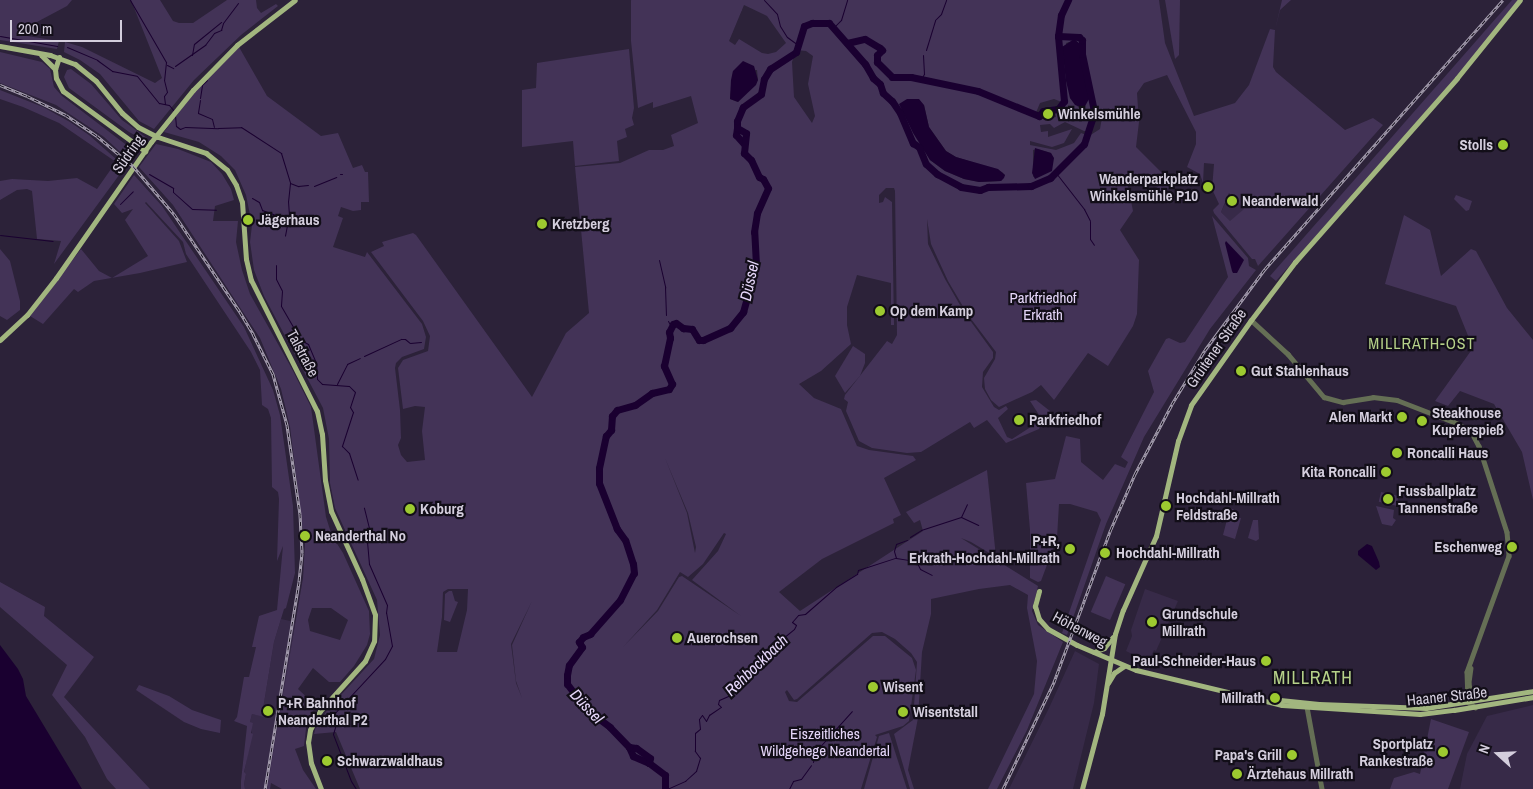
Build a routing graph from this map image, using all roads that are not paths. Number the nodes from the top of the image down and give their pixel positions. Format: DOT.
graph roads {
  1 [pos="295,0"];
  2 [pos="1520,0"];
  3 [pos="0,46"];
  4 [pos="38,53"];
  5 [pos="59,57"];
  6 [pos="55,69"];
  7 [pos="145,151"];
  8 [pos="1251,320"];
  9 [pos="0,340"];
  10 [pos="1039,591"];
  11 [pos="1115,634"];
  12 [pos="1094,652"];
  13 [pos="1110,660"];
  14 [pos="1124,666"];
  15 [pos="1107,685"];
  16 [pos="1533,691"];
  17 [pos="1533,698"];
  18 [pos="1274,702"];
  19 [pos="1471,704"];
  20 [pos="1308,710"];
  21 [pos="321,789"];
  22 [pos="1082,789"];
  23 [pos="1322,789"];
  1 -- 7 [label="main road, Südring"];
  2 -- 8 [label="main road, Gruitener Straße"];
  3 -- 4 [label="main road, Talstraße"];
  4 -- 5 [label="main road, Talstraße"];
  4 -- 6 [label="main road"];
  5 -- 6 [label="main road"];
  5 -- 21 [label="main road, Talstraße"];
  6 -- 7 [label="main road"];
  7 -- 9 [label="main road, Südring"];
  8 -- 11 [label="main road, Gruitener Straße"];
  8 -- 19 [label="street"];
  10 -- 12 [label="main road, Höhenweg"];
  11 -- 12 [label="main road"];
  11 -- 13 [label="main road, Gruitener Straße"];
  12 -- 13 [label="main road, Höhenweg"];
  13 -- 14 [label="main road, Haaner Straße"];
  13 -- 15 [label="main road, Gruitener Straße"];
  14 -- 15 [label="main road"];
  14 -- 18 [label="main road, Haaner Straße"];
  15 -- 22 [label="main road, Gruitener Straße"];
  16 -- 19 [label="main road, Haaner Straße"];
  17 -- 19 [label="main road, Haaner Straße"];
  18 -- 19 [label="main road, Haaner Straße"];
  18 -- 20 [label="main road, Haaner Straße"];
  19 -- 20 [label="main road, Haaner Straße"];
  20 -- 23 [label="street"];
}
